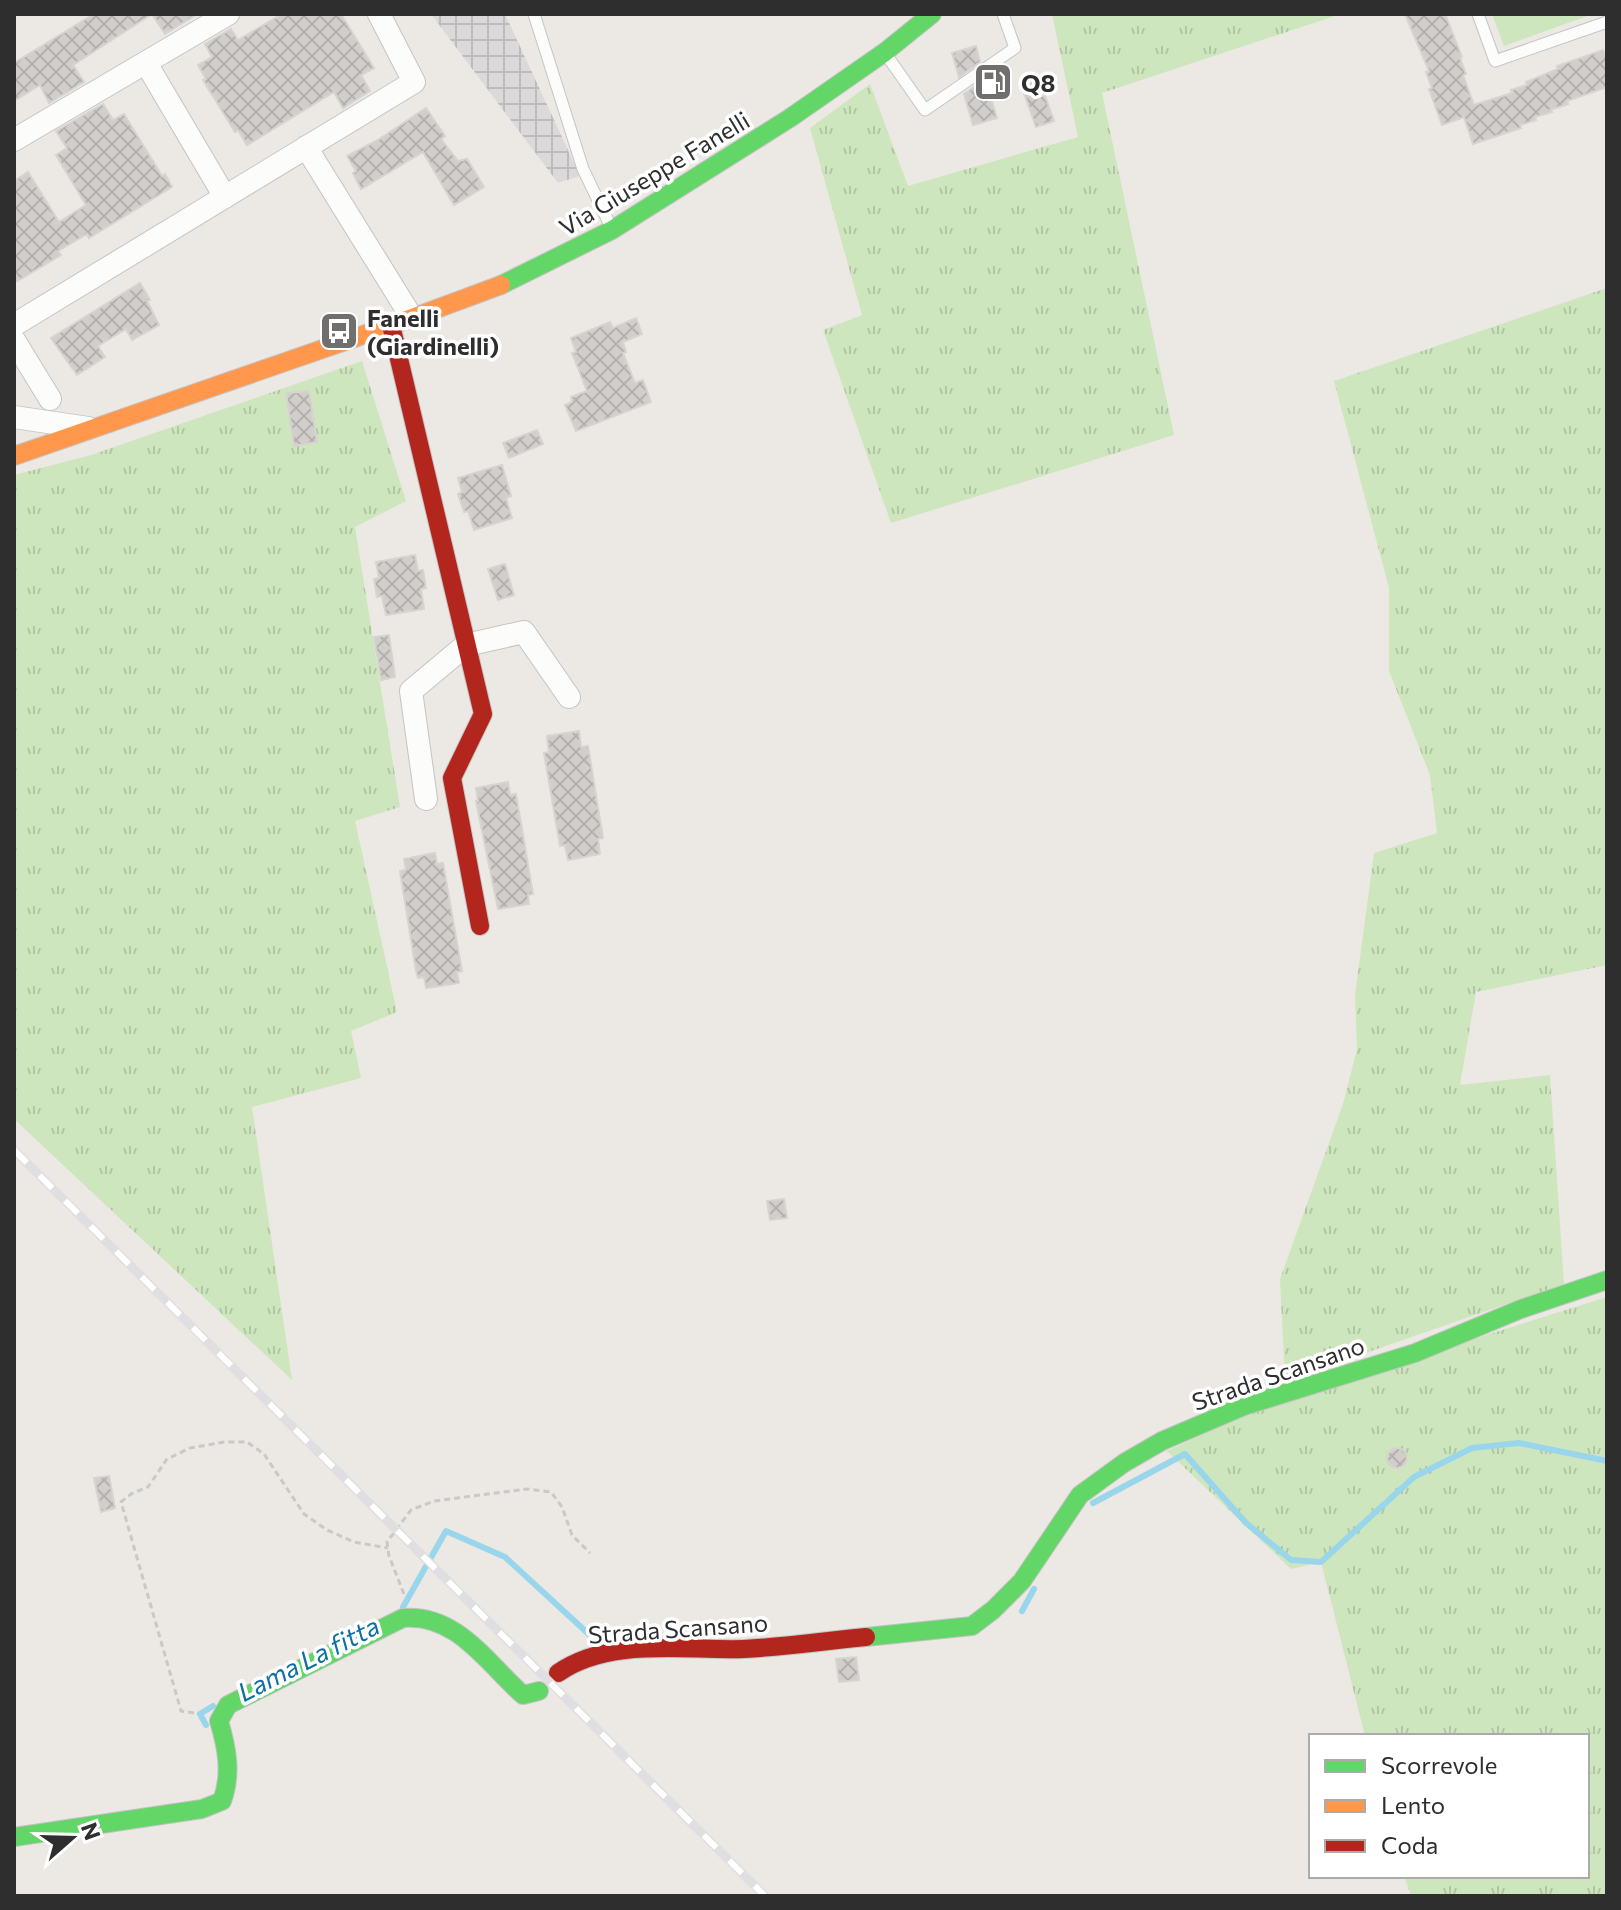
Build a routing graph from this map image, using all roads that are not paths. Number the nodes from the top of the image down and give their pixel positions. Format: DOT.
graph roads {
  1 [pos="228,14"];
  2 [pos="379,14"];
  3 [pos="534,14"];
  4 [pos="932,14"];
  5 [pos="1003,14"];
  6 [pos="1478,14"];
  7 [pos="1607,22"];
  8 [pos="885,52"];
  9 [pos="146,63"];
  10 [pos="14,140"];
  11 [pos="306,147"];
  12 [pos="225,197"];
  13 [pos="612,230"];
  14 [pos="402,322"];
  15 [pos="14,325"];
  16 [pos="14,340"];
  17 [pos="50,399"];
  18 [pos="14,417"];
  19 [pos="93,429"];
  20 [pos="14,456"];
  21 [pos="466,645"];
  22 [pos="569,697"];
  23 [pos="426,799"];
  24 [pos="480,926"];
  25 [pos="1607,1280"];
  26 [pos="558,1673"];
  27 [pos="539,1691"];
  28 [pos="14,1837"];
  1 -- 9 [label="street"];
  2 -- 11 [label="street"];
  3 -- 13 [label="lane"];
  4 -- 8 [label="street, Via Giuseppe Fanelli"];
  5 -- 8 [label="lane"];
  6 -- 7 [label="lane"];
  8 -- 13 [label="street, Via Giuseppe Fanelli"];
  9 -- 10 [label="street"];
  9 -- 12 [label="street"];
  11 -- 12 [label="street"];
  11 -- 14 [label="street"];
  12 -- 15 [label="street"];
  13 -- 14 [label="street, Via Giuseppe Fanelli"];
  14 -- 19 [label="street, Via Giuseppe Fanelli"];
  14 -- 21 [label="street"];
  16 -- 17 [label="street"];
  18 -- 19 [label="street"];
  19 -- 20 [label="street, Via Giuseppe Fanelli"];
  21 -- 22 [label="street"];
  21 -- 23 [label="street"];
  21 -- 24 [label="street"];
  25 -- 26 [label="street, Strada Scansano"];
  27 -- 28 [label="street"];
}
